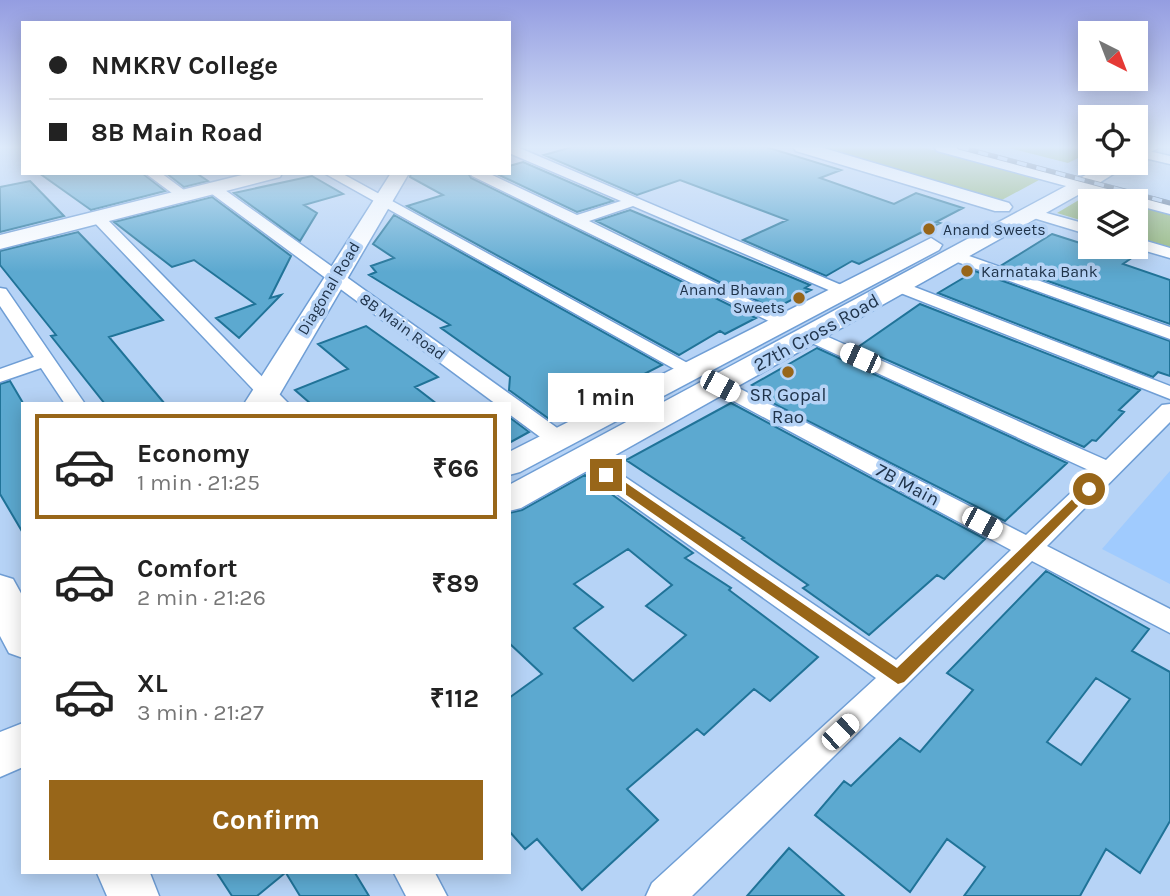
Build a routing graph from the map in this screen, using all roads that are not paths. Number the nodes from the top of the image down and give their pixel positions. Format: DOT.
graph roads {
  1 [pos="176,189"];
  2 [pos="210,189"];
  3 [pos="214,189"];
  4 [pos="362,189"];
  5 [pos="389,189"];
  6 [pos="510,189"];
  7 [pos="605,189"];
  8 [pos="941,189"];
  9 [pos="1045,189"];
  10 [pos="1062,189"];
  11 [pos="1119,189"];
  12 [pos="1138,189"];
  13 [pos="185,195"];
  14 [pos="1170,197"];
  15 [pos="382,199"];
  16 [pos="634,201"];
  17 [pos="1002,207"];
  18 [pos="1170,208"];
  19 [pos="1032,213"];
  20 [pos="98,218"];
  21 [pos="575,220"];
  22 [pos="1078,226"];
  23 [pos="0,242"];
  24 [pos="1148,247"];
  25 [pos="1170,253"];
  26 [pos="955,256"];
  27 [pos="335,276"];
  28 [pos="900,286"];
  29 [pos="844,290"];
  30 [pos="0,293"];
  31 [pos="784,321"];
  32 [pos="1170,333"];
  33 [pos="810,335"];
  34 [pos="46,360"];
  35 [pos="692,371"];
  36 [pos="0,376"];
  37 [pos="720,386"];
  38 [pos="1170,393"];
  39 [pos="268,400"];
  40 [pos="74,402"];
  41 [pos="507,402"];
  42 [pos="511,405"];
  43 [pos="1170,410"];
  44 [pos="559,440"];
  45 [pos="583,459"];
  46 [pos="511,464"];
  47 [pos="1109,470"];
  48 [pos="511,499"];
  49 [pos="1029,548"];
  50 [pos="2,599"];
  51 [pos="1170,622"];
  52 [pos="21,638"];
  53 [pos="898,677"];
  54 [pos="21,744"];
  55 [pos="0,756"];
  56 [pos="124,874"];
  57 [pos="414,874"];
  58 [pos="133,896"];
  59 [pos="428,896"];
  60 [pos="665,896"];
  1 -- 13 [label="street"];
  2 -- 13 [label="street"];
  3 -- 27 [label="street, 8B Main Road"];
  4 -- 15 [label="street"];
  5 -- 15 [label="street, Diagonal Road"];
  6 -- 21 [label="street"];
  7 -- 16 [label="street"];
  8 -- 17 [label="street"];
  9 -- 17 [label="street, 27th Cross Road"];
  10 -- 19 [label="street, 27th Cross Road"];
  11 -- 18 [label="street"];
  12 -- 14 [label="street"];
  13 -- 20 [label="street"];
  15 -- 27 [label="street, Diagonal Road"];
  15 -- 35 [label="street"];
  16 -- 21 [label="street"];
  16 -- 29 [label="street"];
  17 -- 29 [label="street, 27th Cross Road"];
  19 -- 22 [label="street"];
  19 -- 26 [label="street, 27th Cross Road"];
  20 -- 23 [label="street"];
  20 -- 39 [label="street"];
  21 -- 31 [label="street"];
  24 -- 25 [label="street"];
  26 -- 28 [label="street, 27th Cross Road"];
  26 -- 32 [label="street"];
  27 -- 39 [label="street, Diagonal Road"];
  27 -- 41 [label="street, 8B Main Road"];
  28 -- 33 [label="street, 27th Cross Road"];
  28 -- 38 [label="street"];
  29 -- 31 [label="street, 27th Cross Road"];
  30 -- 34 [label="street"];
  31 -- 35 [label="street, 27th Cross Road"];
  33 -- 37 [label="street, 27th Cross Road"];
  33 -- 47 [label="street"];
  34 -- 36 [label="street"];
  34 -- 40 [label="street"];
  35 -- 44 [label="street, 27th Cross Road"];
  37 -- 45 [label="street, 27th Cross Road"];
  37 -- 49 [label="street, 7B Main"];
  42 -- 44 [label="street, 8B Main Road"];
  43 -- 47 [label="street"];
  44 -- 46 [label="street, 27th Cross Road"];
  45 -- 48 [label="street, 27th Cross Road"];
  45 -- 53 [label="street"];
  47 -- 49 [label="street"];
  49 -- 51 [label="street, 7B Main"];
  49 -- 53 [label="street"];
  50 -- 52 [label="street"];
  53 -- 60 [label="street"];
  54 -- 55 [label="street"];
  56 -- 58 [label="street"];
  57 -- 59 [label="street"];
}
